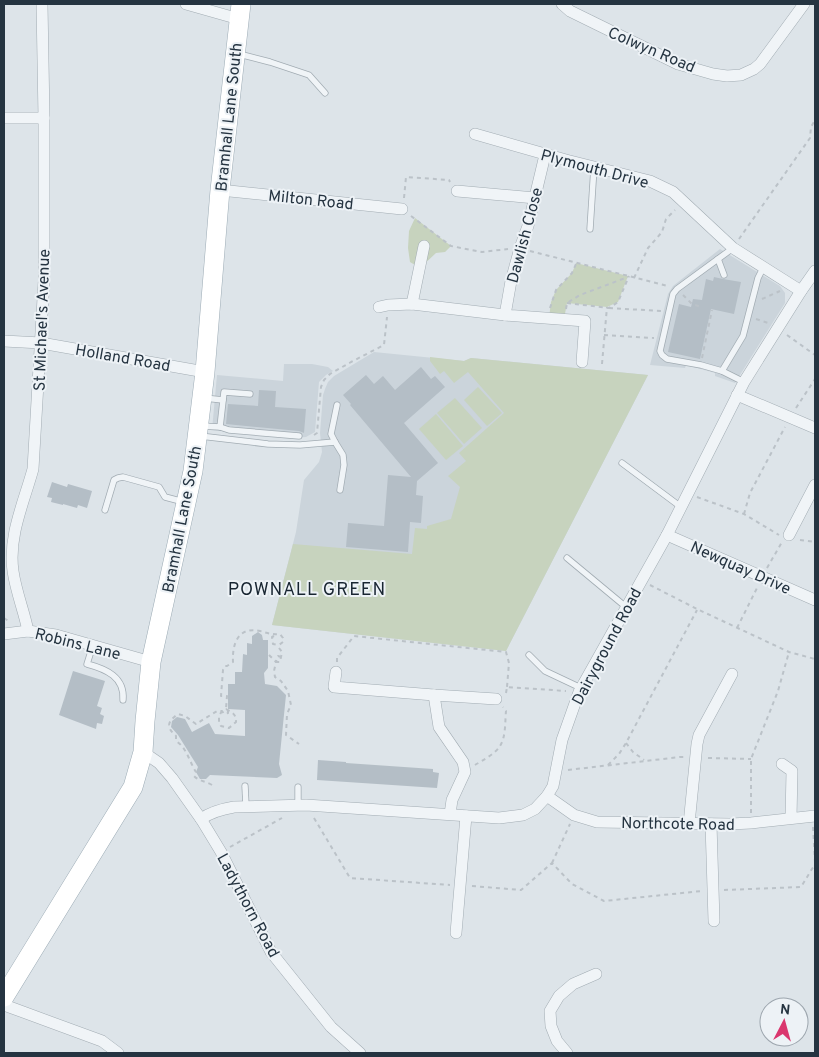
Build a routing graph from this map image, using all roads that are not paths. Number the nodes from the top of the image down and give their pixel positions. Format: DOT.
graph roads {
  1 [pos="42,4"];
  2 [pos="186,4"];
  3 [pos="562,4"];
  4 [pos="804,4"];
  5 [pos="240,11"];
  6 [pos="235,53"];
  7 [pos="325,93"];
  8 [pos="4,118"];
  9 [pos="44,118"];
  10 [pos="474,134"];
  11 [pos="544,155"];
  12 [pos="594,167"];
  13 [pos="220,190"];
  14 [pos="458,191"];
  15 [pos="535,198"];
  16 [pos="402,208"];
  17 [pos="590,229"];
  18 [pos="424,246"];
  19 [pos="733,248"];
  20 [pos="718,259"];
  21 [pos="763,268"];
  22 [pos="815,272"];
  23 [pos="724,275"];
  24 [pos="796,289"];
  25 [pos="412,304"];
  26 [pos="383,306"];
  27 [pos="504,315"];
  28 [pos="4,341"];
  29 [pos="41,343"];
  30 [pos="582,362"];
  31 [pos="722,371"];
  32 [pos="205,372"];
  33 [pos="744,382"];
  34 [pos="250,394"];
  35 [pos="737,395"];
  36 [pos="202,398"];
  37 [pos="223,400"];
  38 [pos="337,406"];
  39 [pos="220,427"];
  40 [pos="815,428"];
  41 [pos="198,430"];
  42 [pos="299,436"];
  43 [pos="334,442"];
  44 [pos="622,464"];
  45 [pos="815,485"];
  46 [pos="340,490"];
  47 [pos="186,503"];
  48 [pos="681,507"];
  49 [pos="105,510"];
  50 [pos="667,535"];
  51 [pos="786,536"];
  52 [pos="8,552"];
  53 [pos="567,558"];
  54 [pos="815,600"];
  55 [pos="626,607"];
  56 [pos="28,631"];
  57 [pos="4,634"];
  58 [pos="93,645"];
  59 [pos="529,655"];
  60 [pos="151,662"];
  61 [pos="336,672"];
  62 [pos="732,674"];
  63 [pos="580,690"];
  64 [pos="434,695"];
  65 [pos="496,699"];
  66 [pos="123,700"];
  67 [pos="143,752"];
  68 [pos="782,764"];
  69 [pos="245,786"];
  70 [pos="298,786"];
  71 [pos="547,796"];
  72 [pos="302,805"];
  73 [pos="246,806"];
  74 [pos="450,814"];
  75 [pos="466,816"];
  76 [pos="814,816"];
  77 [pos="791,818"];
  78 [pos="201,819"];
  79 [pos="690,824"];
  80 [pos="711,824"];
  81 [pos="714,921"];
  82 [pos="456,933"];
  83 [pos="596,974"];
  84 [pos="4,996"];
  85 [pos="4,1005"];
  86 [pos="118,1053"];
  87 [pos="360,1053"];
  88 [pos="567,1053"];
  1 -- 9 [label="street, St Michael's Avenue"];
  2 -- 5 [label="street"];
  3 -- 4 [label="street, Colwyn Road"];
  5 -- 6 [label="main road, Bramhall Lane South"];
  6 -- 7 [label="lane"];
  6 -- 13 [label="main road, Bramhall Lane South"];
  8 -- 9 [label="street"];
  9 -- 29 [label="street, St Michael's Avenue"];
  10 -- 11 [label="street, Plymouth Drive"];
  11 -- 12 [label="street, Plymouth Drive"];
  11 -- 15 [label="street, Dawlish Close"];
  12 -- 17 [label="lane"];
  12 -- 19 [label="street, Plymouth Drive"];
  13 -- 16 [label="street, Milton Road"];
  13 -- 32 [label="main road, Bramhall Lane South"];
  14 -- 15 [label="street"];
  15 -- 27 [label="street, Dawlish Close"];
  18 -- 25 [label="street"];
  19 -- 20 [label="lane"];
  19 -- 21 [label="street, Plymouth Drive"];
  20 -- 23 [label="lane"];
  20 -- 31 [label="lane"];
  21 -- 24 [label="street, Plymouth Drive"];
  21 -- 31 [label="lane"];
  22 -- 24 [label="street, Dairyground Road"];
  24 -- 33 [label="street, Dairyground Road"];
  25 -- 26 [label="street"];
  25 -- 27 [label="street"];
  27 -- 30 [label="street"];
  28 -- 29 [label="street, Holland Road"];
  29 -- 32 [label="street, Holland Road"];
  29 -- 52 [label="street, St Michael's Avenue"];
  31 -- 33 [label="lane"];
  32 -- 36 [label="main road, Bramhall Lane South"];
  33 -- 35 [label="street, Dairyground Road"];
  34 -- 37 [label="lane"];
  35 -- 40 [label="street"];
  35 -- 48 [label="street, Dairyground Road"];
  36 -- 37 [label="lane"];
  36 -- 41 [label="main road, Bramhall Lane South"];
  37 -- 39 [label="lane"];
  38 -- 43 [label="lane"];
  39 -- 41 [label="lane"];
  39 -- 42 [label="lane"];
  41 -- 43 [label="lane"];
  41 -- 47 [label="main road, Bramhall Lane South"];
  43 -- 46 [label="lane"];
  44 -- 48 [label="lane"];
  45 -- 51 [label="street"];
  47 -- 49 [label="lane"];
  47 -- 60 [label="main road, Bramhall Lane South"];
  48 -- 50 [label="street, Dairyground Road"];
  50 -- 54 [label="street, Newquay Drive"];
  50 -- 55 [label="street, Dairyground Road"];
  52 -- 56 [label="street, St Michael's Avenue"];
  53 -- 55 [label="lane"];
  55 -- 63 [label="street, Dairyground Road"];
  56 -- 57 [label="street, Robins Lane"];
  56 -- 58 [label="street, Robins Lane"];
  58 -- 60 [label="street, Robins Lane"];
  58 -- 66 [label="lane"];
  59 -- 63 [label="lane"];
  60 -- 67 [label="main road, Bramhall Lane South"];
  61 -- 64 [label="street"];
  62 -- 79 [label="street"];
  63 -- 71 [label="street, Dairyground Road"];
  64 -- 65 [label="street"];
  64 -- 74 [label="street"];
  67 -- 78 [label="street, Ladythorn Road"];
  67 -- 84 [label="main road, Bramhall Lane South"];
  68 -- 77 [label="street"];
  69 -- 73 [label="lane"];
  70 -- 72 [label="lane"];
  71 -- 75 [label="street, Dairyground Road"];
  71 -- 79 [label="street, Northcote Road"];
  72 -- 73 [label="street, Dairyground Road"];
  72 -- 74 [label="street, Dairyground Road"];
  73 -- 78 [label="street, Dairyground Road"];
  74 -- 75 [label="street, Dairyground Road"];
  75 -- 82 [label="street"];
  76 -- 77 [label="street, Northcote Road"];
  77 -- 80 [label="street, Northcote Road"];
  78 -- 87 [label="street, Ladythorn Road"];
  79 -- 80 [label="street, Northcote Road"];
  80 -- 81 [label="street"];
  83 -- 88 [label="street"];
  85 -- 86 [label="street"];
}
